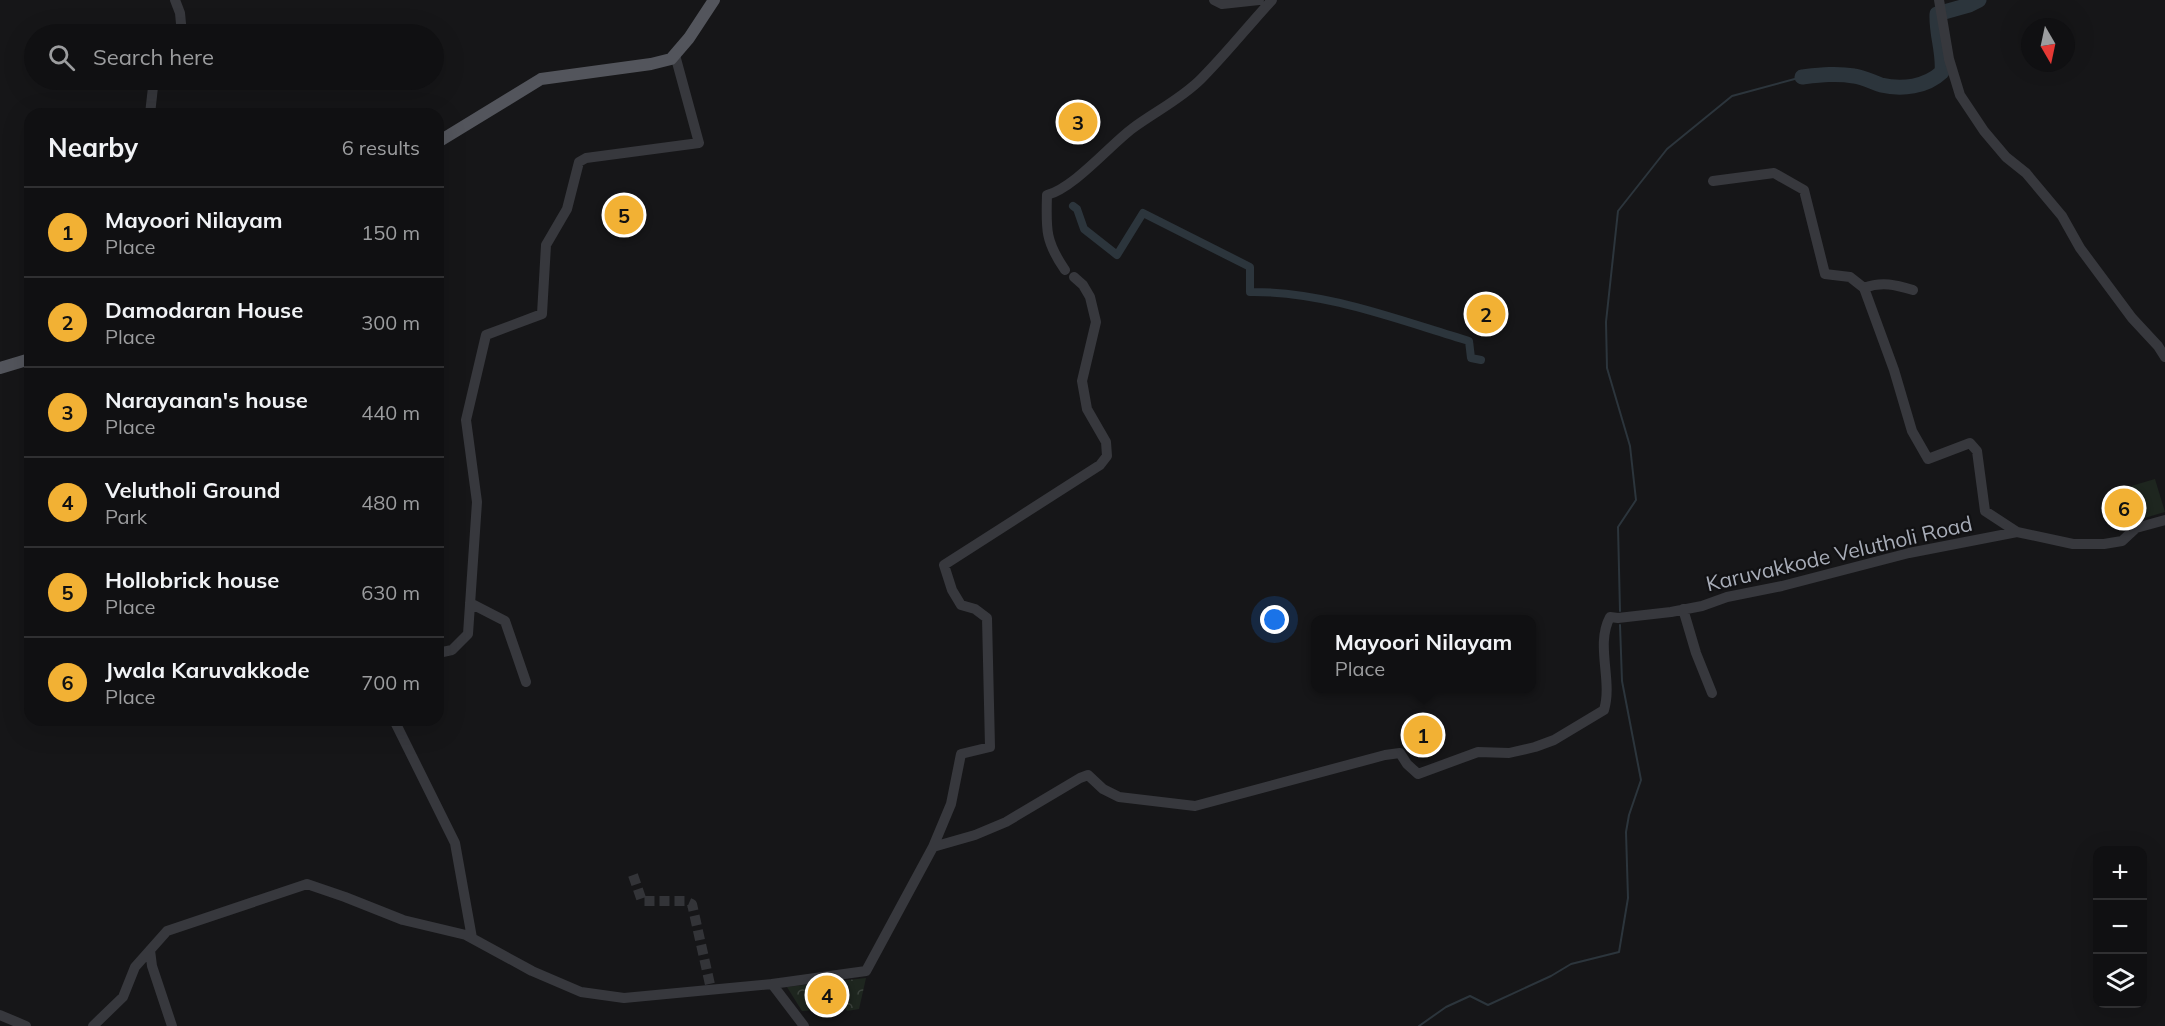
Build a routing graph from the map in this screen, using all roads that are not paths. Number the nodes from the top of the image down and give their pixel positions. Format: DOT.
graph roads {
  1 [pos="175,0"];
  2 [pos="714,0"];
  3 [pos="1214,0"];
  4 [pos="1259,0"];
  5 [pos="1272,0"];
  6 [pos="1939,1"];
  7 [pos="181,24"];
  8 [pos="675,55"];
  9 [pos="153,90"];
  10 [pos="151,108"];
  11 [pos="444,138"];
  12 [pos="1713,181"];
  13 [pos="1864,288"];
  14 [pos="1913,290"];
  15 [pos="2165,357"];
  16 [pos="24,361"];
  17 [pos="0,368"];
  18 [pos="2165,520"];
  19 [pos="2017,532"];
  20 [pos="470,603"];
  21 [pos="1683,609"];
  22 [pos="444,652"];
  23 [pos="526,682"];
  24 [pos="1712,693"];
  25 [pos="397,726"];
  26 [pos="933,847"];
  27 [pos="472,938"];
  28 [pos="150,950"];
  29 [pos="772,984"];
  30 [pos="0,1015"];
  31 [pos="26,1026"];
  32 [pos="93,1026"];
  33 [pos="172,1026"];
  34 [pos="804,1026"];
  1 -- 7 [label="street"];
  2 -- 8 [label="main road"];
  3 -- 4 [label="street"];
  5 -- 26 [label="street"];
  6 -- 15 [label="street"];
  8 -- 11 [label="main road"];
  8 -- 20 [label="street"];
  9 -- 10 [label="street"];
  12 -- 13 [label="street"];
  13 -- 14 [label="street"];
  13 -- 19 [label="street"];
  16 -- 17 [label="main road"];
  18 -- 19 [label="street, Karuvakkode Velutholi Road"];
  19 -- 21 [label="street, Karuvakkode Velutholi Road"];
  20 -- 22 [label="street"];
  20 -- 23 [label="street"];
  21 -- 24 [label="street"];
  21 -- 26 [label="street, Karuvakkode Velutholi Road"];
  25 -- 27 [label="street"];
  26 -- 29 [label="street"];
  27 -- 28 [label="street"];
  27 -- 29 [label="street"];
  28 -- 32 [label="street"];
  28 -- 33 [label="street"];
  29 -- 34 [label="street"];
  30 -- 31 [label="street"];
}
